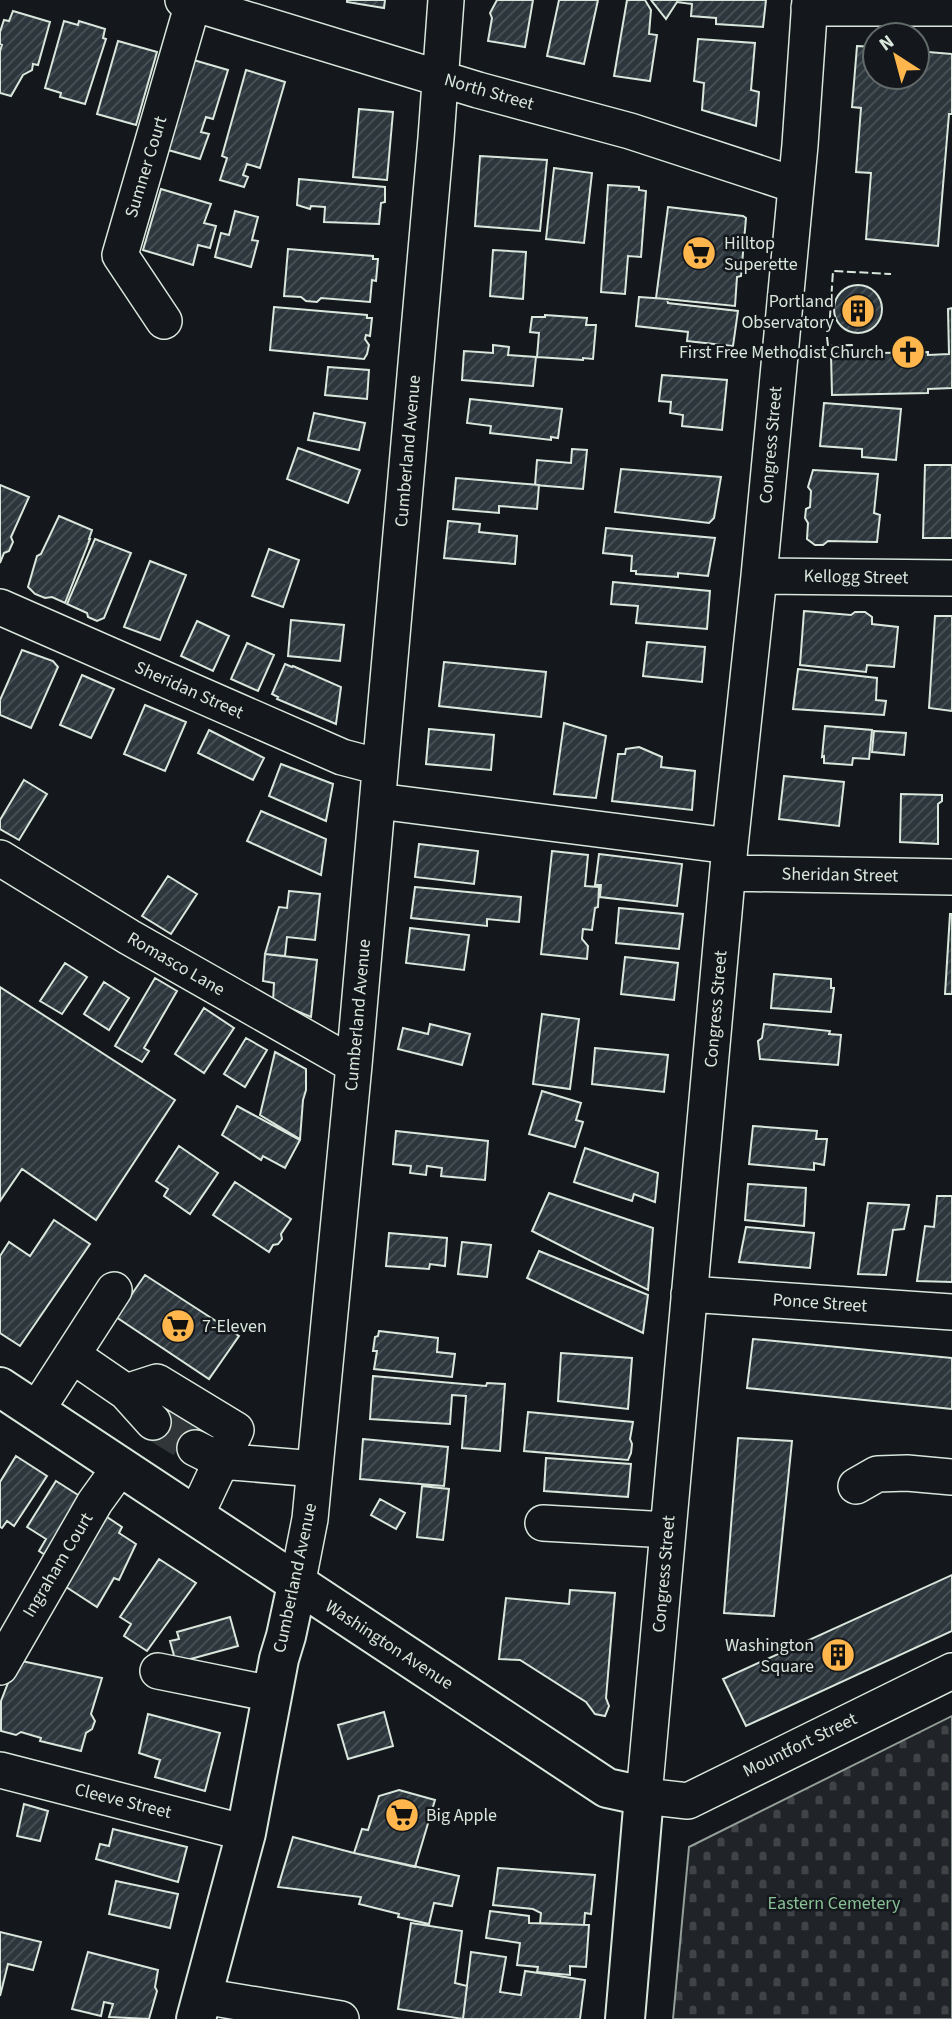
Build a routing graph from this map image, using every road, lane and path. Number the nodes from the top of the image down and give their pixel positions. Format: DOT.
graph roads {
  1 [pos="446,0"];
  2 [pos="188,1"];
  3 [pos="810,4"];
  4 [pos="952,8"];
  5 [pos="440,78"];
  6 [pos="795,185"];
  7 [pos="164,321"];
  8 [pos="759,576"];
  9 [pos="952,578"];
  10 [pos="0,607"];
  11 [pos="379,784"];
  12 [pos="0,858"];
  13 [pos="729,860"];
  14 [pos="952,877"];
  15 [pos="354,1065"];
  16 [pos="114,1290"];
  17 [pos="689,1294"];
  18 [pos="952,1312"];
  19 [pos="72,1355"];
  20 [pos="0,1387"];
  21 [pos="126,1392"];
  22 [pos="36,1410"];
  23 [pos="153,1422"];
  24 [pos="208,1454"];
  25 [pos="121,1466"];
  26 [pos="315,1469"];
  27 [pos="952,1477"];
  28 [pos="856,1486"];
  29 [pos="196,1515"];
  30 [pos="543,1523"];
  31 [pos="668,1530"];
  32 [pos="297,1585"];
  33 [pos="0,1667"];
  34 [pos="158,1671"];
  35 [pos="952,1671"];
  36 [pos="272,1695"];
  37 [pos="0,1770"];
  38 [pos="644,1796"];
  39 [pos="246,1833"];
  40 [pos="199,2007"];
  41 [pos="341,2019"];
  42 [pos="625,2019"];
  1 -- 5 [label="street, Cumberland Avenue"];
  2 -- 5 [label="street, North Street"];
  2 -- 7 [label="street, Sumner Court"];
  3 -- 4 [label="street"];
  3 -- 6 [label="street, Congress Street"];
  5 -- 6 [label="street, North Street"];
  5 -- 11 [label="street, Cumberland Avenue"];
  6 -- 8 [label="street, Congress Street"];
  8 -- 9 [label="street, Kellogg Street"];
  8 -- 13 [label="street, Congress Street"];
  10 -- 11 [label="street, Sheridan Street"];
  11 -- 13 [label="street, Sheridan Street"];
  11 -- 15 [label="street, Cumberland Avenue"];
  12 -- 15 [label="street, Romasco Lane"];
  13 -- 14 [label="street, Sheridan Street"];
  13 -- 17 [label="street, Congress Street"];
  15 -- 26 [label="street, Cumberland Avenue"];
  16 -- 19 [label="street"];
  17 -- 18 [label="street, Ponce Street"];
  17 -- 31 [label="street, Congress Street"];
  19 -- 21 [label="street"];
  19 -- 22 [label="street"];
  20 -- 22 [label="main road, Washington Avenue"];
  21 -- 23 [label="street"];
  21 -- 24 [label="street"];
  22 -- 25 [label="main road, Washington Avenue"];
  24 -- 26 [label="street"];
  24 -- 29 [label="street"];
  25 -- 29 [label="main road, Washington Avenue"];
  25 -- 33 [label="street, Ingraham Court"];
  26 -- 32 [label="street, Cumberland Avenue"];
  27 -- 28 [label="street"];
  29 -- 32 [label="main road, Washington Avenue"];
  30 -- 31 [label="street"];
  31 -- 38 [label="street, Congress Street"];
  32 -- 36 [label="main road, Cumberland Avenue"];
  32 -- 38 [label="main road, Washington Avenue"];
  34 -- 36 [label="street"];
  35 -- 38 [label="street, Mountfort Street"];
  36 -- 39 [label="main road, Cumberland Avenue"];
  37 -- 39 [label="street, Cleeve Street"];
  38 -- 42 [label="main road, Congress Street"];
  39 -- 40 [label="main road, Cumberland Avenue"];
  40 -- 41 [label="street"];
}
